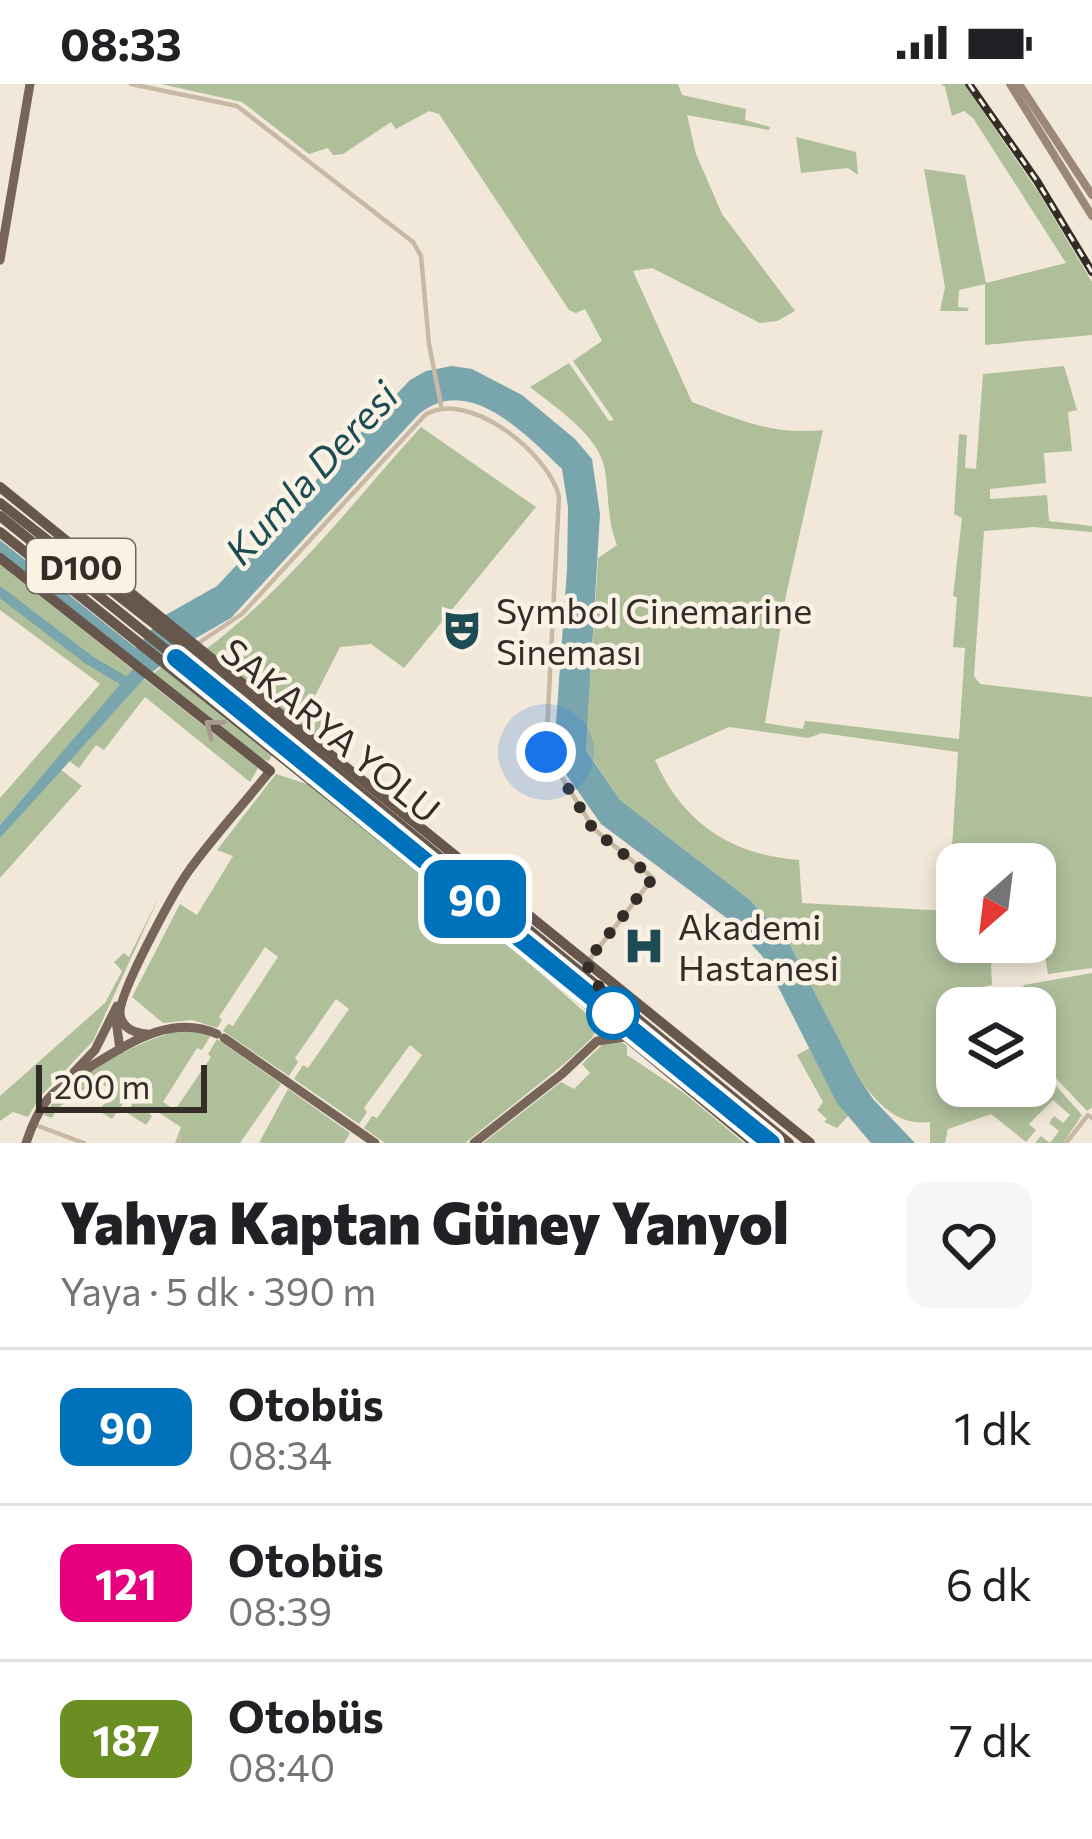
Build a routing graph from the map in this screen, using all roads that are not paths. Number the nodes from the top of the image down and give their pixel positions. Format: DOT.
graph roads {
  1 [pos="29,84"];
  2 [pos="131,84"];
  3 [pos="1010,84"];
  4 [pos="1019,84"];
  5 [pos="1092,195"];
  6 [pos="1092,216"];
  7 [pos="0,260"];
  8 [pos="441,406"];
  9 [pos="0,488"];
  10 [pos="2,509"];
  11 [pos="0,532"];
  12 [pos="0,558"];
  13 [pos="61,580"];
  14 [pos="133,622"];
  15 [pos="151,627"];
  16 [pos="183,651"];
  17 [pos="247,728"];
  18 [pos="297,767"];
  19 [pos="269,771"];
  20 [pos="586,963"];
  21 [pos="128,986"];
  22 [pos="121,998"];
  23 [pos="120,1011"];
  24 [pos="601,1016"];
  25 [pos="147,1034"];
  26 [pos="625,1036"];
  27 [pos="596,1041"];
  28 [pos="123,1047"];
  29 [pos="670,1062"];
  30 [pos="61,1085"];
  31 [pos="1090,1116"];
  32 [pos="33,1124"];
  33 [pos="26,1143"];
  34 [pos="84,1143"];
  35 [pos="375,1143"];
  36 [pos="473,1143"];
  37 [pos="754,1143"];
  38 [pos="771,1143"];
  39 [pos="789,1143"];
  40 [pos="810,1143"];
  41 [pos="1066,1143"];
  1 -- 7 [label="main road"];
  2 -- 8 [label="street"];
  3 -- 6 [label="main road"];
  4 -- 5 [label="main road"];
  8 -- 16 [label="street"];
  8 -- 20 [label="street"];
  9 -- 15 [label="highway"];
  10 -- 14 [label="highway, D100"];
  10 -- 15 [label="highway, SAKARYA YOLU / D100"];
  11 -- 13 [label="highway"];
  19 -- 12 [label="highway, one-way"];
  13 -- 14 [label="highway"];
  13 -- 15 [label="highway"];
  14 -- 15 [label="highway, D100"];
  15 -- 16 [label="highway, SAKARYA YOLU / D100"];
  15 -- 16 [label="highway"];
  16 -- 17 [label="highway"];
  16 -- 20 [label="highway"];
  16 -- 29 [label="highway, D100"];
  16 -- 39 [label="highway, SAKARYA YOLU / D100"];
  17 -- 18 [label="highway"];
  17 -- 19 [label="highway"];
  18 -- 19 [label="highway"];
  18 -- 24 [label="highway"];
  19 -- 21 [label="main road"];
  20 -- 40 [label="highway"];
  21 -- 22 [label="main road"];
  21 -- 23 [label="main road"];
  22 -- 28 [label="main road"];
  22 -- 30 [label="main road"];
  23 -- 25 [label="main road"];
  23 -- 28 [label="main road"];
  24 -- 26 [label="highway"];
  24 -- 27 [label="main road"];
  25 -- 28 [label="main road"];
  25 -- 35 [label="main road"];
  26 -- 27 [label="main road"];
  26 -- 37 [label="highway"];
  27 -- 36 [label="main road"];
  28 -- 30 [label="main road"];
  29 -- 37 [label="highway"];
  29 -- 38 [label="highway, D100"];
  30 -- 32 [label="main road"];
  31 -- 41 [label="street"];
  32 -- 33 [label="main road"];
  32 -- 34 [label="street"];
}
